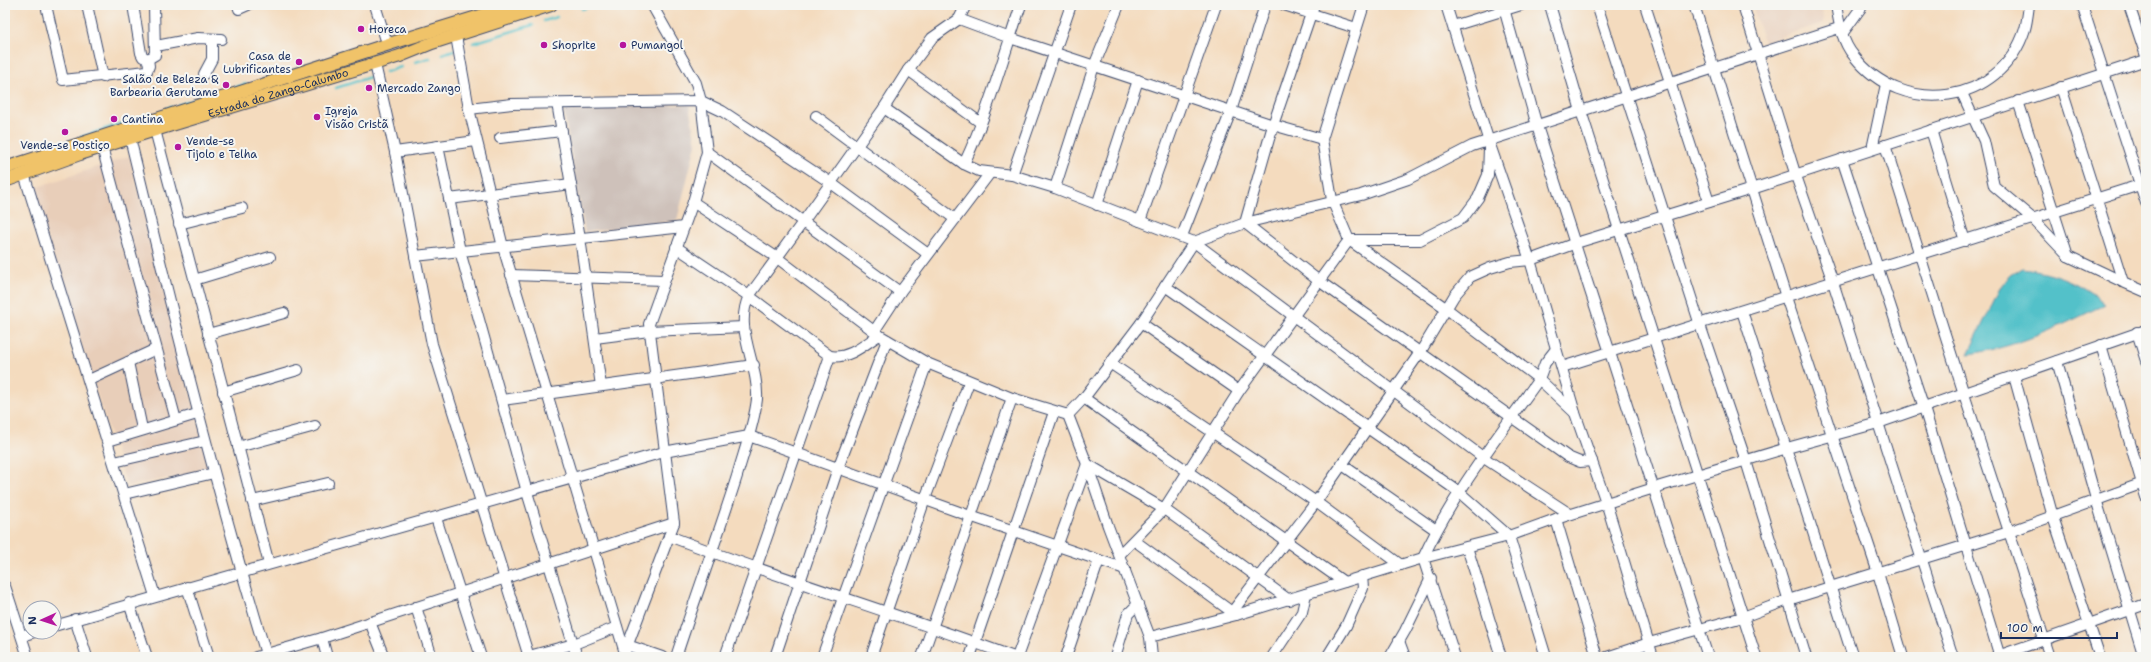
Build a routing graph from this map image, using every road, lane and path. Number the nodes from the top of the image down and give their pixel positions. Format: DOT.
graph roads {
  1 [pos="46,5"];
  2 [pos="87,5"];
  3 [pos="133,5"];
  4 [pos="154,5"];
  5 [pos="238,5"];
  6 [pos="248,5"];
  7 [pos="375,5"];
  8 [pos="516,5"];
  9 [pos="552,5"];
  10 [pos="652,5"];
  11 [pos="966,5"];
  12 [pos="1021,5"];
  13 [pos="1071,5"];
  14 [pos="1119,5"];
  15 [pos="1216,5"];
  16 [pos="1265,5"];
  17 [pos="1284,5"];
  18 [pos="1364,5"];
  19 [pos="1446,5"];
  20 [pos="1521,5"];
  21 [pos="1550,5"];
  22 [pos="1597,5"];
  23 [pos="1646,5"];
  24 [pos="1694,5"];
  25 [pos="1743,5"];
  26 [pos="1836,5"];
  27 [pos="1863,5"];
  28 [pos="2029,5"];
  29 [pos="2082,5"];
  30 [pos="2129,5"];
  31 [pos="1504,8"];
  32 [pos="1312,10"];
  33 [pos="959,19"];
  34 [pos="1453,26"];
  35 [pos="1356,28"];
  36 [pos="1841,31"];
  37 [pos="456,36"];
  38 [pos="1010,38"];
  39 [pos="389,44"];
  40 [pos="156,46"];
  41 [pos="1054,53"];
  42 [pos="1758,54"];
  43 [pos="2146,56"];
  44 [pos="148,59"];
  45 [pos="2146,60"];
  46 [pos="375,64"];
  47 [pos="1094,66"];
  48 [pos="1713,69"];
  49 [pos="908,70"];
  50 [pos="2104,73"];
  51 [pos="204,74"];
  52 [pos="103,77"];
  53 [pos="1138,80"];
  54 [pos="1670,83"];
  55 [pos="1886,84"];
  56 [pos="2061,87"];
  57 [pos="1962,93"];
  58 [pos="1184,96"];
  59 [pos="1627,97"];
  60 [pos="701,101"];
  61 [pos="2018,101"];
  62 [pos="557,103"];
  63 [pos="884,108"];
  64 [pos="469,109"];
  65 [pos="1231,111"];
  66 [pos="1581,111"];
  67 [pos="816,116"];
  68 [pos="1973,116"];
  69 [pos="981,122"];
  70 [pos="1273,125"];
  71 [pos="1537,126"];
  72 [pos="155,130"];
  73 [pos="1931,130"];
  74 [pos="562,131"];
  75 [pos="130,138"];
  76 [pos="500,138"];
  77 [pos="1322,139"];
  78 [pos="476,141"];
  79 [pos="1489,142"];
  80 [pos="1885,145"];
  81 [pos="438,146"];
  82 [pos="856,146"];
  83 [pos="102,148"];
  84 [pos="1872,149"];
  85 [pos="395,152"];
  86 [pos="706,152"];
  87 [pos="1842,159"];
  88 [pos="964,164"];
  89 [pos="5,168"];
  90 [pos="990,173"];
  91 [pos="1795,173"];
  92 [pos="24,174"];
  93 [pos="1012,175"];
  94 [pos="5,181"];
  95 [pos="571,184"];
  96 [pos="831,184"];
  97 [pos="2143,184"];
  98 [pos="1055,188"];
  99 [pos="1752,189"];
  100 [pos="490,195"];
  101 [pos="449,199"];
  102 [pos="2096,199"];
  103 [pos="1332,200"];
  104 [pos="693,202"];
  105 [pos="1709,202"];
  106 [pos="2146,203"];
  107 [pos="1097,205"];
  108 [pos="242,208"];
  109 [pos="2054,211"];
  110 [pos="1665,216"];
  111 [pos="955,219"];
  112 [pos="2033,219"];
  113 [pos="1140,220"];
  114 [pos="803,222"];
  115 [pos="1245,223"];
  116 [pos="179,224"];
  117 [pos="684,226"];
  118 [pos="1619,230"];
  119 [pos="1182,236"];
  120 [pos="580,238"];
  121 [pos="1349,240"];
  122 [pos="1965,241"];
  123 [pos="1194,242"];
  124 [pos="1576,243"];
  125 [pos="503,247"];
  126 [pos="676,247"];
  127 [pos="460,251"];
  128 [pos="928,254"];
  129 [pos="1920,255"];
  130 [pos="415,256"];
  131 [pos="2068,256"];
  132 [pos="270,258"];
  133 [pos="776,258"];
  134 [pos="1530,260"];
  135 [pos="1877,269"];
  136 [pos="512,275"];
  137 [pos="585,276"];
  138 [pos="194,280"];
  139 [pos="664,280"];
  140 [pos="1319,281"];
  141 [pos="1833,282"];
  142 [pos="2123,282"];
  143 [pos="1165,286"];
  144 [pos="900,292"];
  145 [pos="2146,292"];
  146 [pos="749,296"];
  147 [pos="1786,297"];
  148 [pos="1447,309"];
  149 [pos="1742,311"];
  150 [pos="284,313"];
  151 [pos="1293,316"];
  152 [pos="1141,323"];
  153 [pos="1700,325"];
  154 [pos="744,327"];
  155 [pos="649,331"];
  156 [pos="2142,331"];
  157 [pos="208,334"];
  158 [pos="880,335"];
  159 [pos="595,338"];
  160 [pos="1654,339"];
  161 [pos="2101,344"];
  162 [pos="156,348"];
  163 [pos="1556,349"];
  164 [pos="1421,352"];
  165 [pos="1611,353"];
  166 [pos="830,356"];
  167 [pos="1264,356"];
  168 [pos="2058,361"];
  169 [pos="2146,361"];
  170 [pos="128,362"];
  171 [pos="927,363"];
  172 [pos="1110,363"];
  173 [pos="754,365"];
  174 [pos="1562,367"];
  175 [pos="298,370"];
  176 [pos="2014,376"];
  177 [pos="655,379"];
  178 [pos="89,380"];
  179 [pos="1539,380"];
  180 [pos="969,382"];
  181 [pos="601,386"];
  182 [pos="1393,390"];
  183 [pos="1239,391"];
  184 [pos="223,392"];
  185 [pos="547,394"];
  186 [pos="1964,394"];
  187 [pos="1012,398"];
  188 [pos="1084,398"];
  189 [pos="502,400"];
  190 [pos="1924,408"];
  191 [pos="1054,412"];
  192 [pos="1575,413"];
  193 [pos="198,414"];
  194 [pos="1068,415"];
  195 [pos="1512,417"];
  196 [pos="176,420"];
  197 [pos="1878,423"];
  198 [pos="315,426"];
  199 [pos="1367,427"];
  200 [pos="142,429"];
  201 [pos="1214,433"];
  202 [pos="748,436"];
  203 [pos="1832,436"];
  204 [pos="108,441"];
  205 [pos="205,441"];
  206 [pos="238,447"];
  207 [pos="1787,448"];
  208 [pos="664,452"];
  209 [pos="795,454"];
  210 [pos="1484,458"];
  211 [pos="1592,461"];
  212 [pos="1746,461"];
  213 [pos="114,462"];
  214 [pos="1088,464"];
  215 [pos="1341,464"];
  216 [pos="838,468"];
  217 [pos="214,473"];
  218 [pos="1188,473"];
  219 [pos="1697,475"];
  220 [pos="572,480"];
  221 [pos="2144,482"];
  222 [pos="328,483"];
  223 [pos="883,484"];
  224 [pos="1654,488"];
  225 [pos="527,492"];
  226 [pos="1459,492"];
  227 [pos="124,494"];
  228 [pos="2146,497"];
  229 [pos="925,499"];
  230 [pos="2096,499"];
  231 [pos="252,501"];
  232 [pos="1316,502"];
  233 [pos="1606,502"];
  234 [pos="481,505"];
  235 [pos="1164,509"];
  236 [pos="1570,514"];
  237 [pos="970,516"];
  238 [pos="2053,517"];
  239 [pos="436,518"];
  240 [pos="1556,518"];
  241 [pos="674,523"];
  242 [pos="1436,530"];
  243 [pos="1013,531"];
  244 [pos="2009,532"];
  245 [pos="669,536"];
  246 [pos="1509,536"];
  247 [pos="1287,540"];
  248 [pos="1135,541"];
  249 [pos="1966,544"];
  250 [pos="1057,545"];
  251 [pos="1467,547"];
  252 [pos="593,548"];
  253 [pos="711,552"];
  254 [pos="1120,554"];
  255 [pos="1423,558"];
  256 [pos="1921,559"];
  257 [pos="1099,560"];
  258 [pos="269,564"];
  259 [pos="549,564"];
  260 [pos="1401,564"];
  261 [pos="756,568"];
  262 [pos="1125,569"];
  263 [pos="241,571"];
  264 [pos="1878,573"];
  265 [pos="1259,576"];
  266 [pos="1362,576"];
  267 [pos="505,577"];
  268 [pos="1431,578"];
  269 [pos="1344,582"];
  270 [pos="799,584"];
  271 [pos="5,586"];
  272 [pos="187,587"];
  273 [pos="1831,587"];
  274 [pos="459,593"];
  275 [pos="1306,594"];
  276 [pos="155,596"];
  277 [pos="842,599"];
  278 [pos="1289,600"];
  279 [pos="1788,600"];
  280 [pos="129,603"];
  281 [pos="1138,604"];
  282 [pos="2146,604"];
  283 [pos="416,607"];
  284 [pos="8,610"];
  285 [pos="2129,610"];
  286 [pos="886,613"];
  287 [pos="1234,614"];
  288 [pos="1743,617"];
  289 [pos="75,619"];
  290 [pos="370,622"];
  291 [pos="62,623"];
  292 [pos="2089,624"];
  293 [pos="617,627"];
  294 [pos="932,627"];
  295 [pos="1699,629"];
  296 [pos="22,636"];
  297 [pos="1150,637"];
  298 [pos="322,638"];
  299 [pos="2044,639"];
  300 [pos="23,640"];
  301 [pos="974,642"];
  302 [pos="1399,642"];
  303 [pos="1649,643"];
  304 [pos="574,644"];
  305 [pos="626,651"];
  306 [pos="266,654"];
  307 [pos="278,654"];
  308 [pos="1998,656"];
  309 [pos="28,657"];
  310 [pos="87,657"];
  311 [pos="148,657"];
  312 [pos="208,657"];
  313 [pos="256,657"];
  314 [pos="327,657"];
  315 [pos="384,657"];
  316 [pos="432,657"];
  317 [pos="481,657"];
  318 [pos="528,657"];
  319 [pos="577,657"];
  320 [pos="662,657"];
  321 [pos="676,657"];
  322 [pos="725,657"];
  323 [pos="775,657"];
  324 [pos="822,657"];
  325 [pos="871,657"];
  326 [pos="922,657"];
  327 [pos="970,657"];
  328 [pos="1014,657"];
  329 [pos="1017,657"];
  330 [pos="1066,657"];
  331 [pos="1115,657"];
  332 [pos="1152,657"];
  333 [pos="1272,657"];
  334 [pos="1327,657"];
  335 [pos="1390,657"];
  336 [pos="1405,657"];
  337 [pos="1455,657"];
  338 [pos="1501,657"];
  339 [pos="1546,657"];
  340 [pos="1597,657"];
  341 [pos="1607,657"];
  342 [pos="1653,657"];
  343 [pos="1708,657"];
  344 [pos="1756,657"];
  345 [pos="1806,657"];
  346 [pos="1853,657"];
  347 [pos="1902,657"];
  348 [pos="1953,657"];
  349 [pos="2050,657"];
  350 [pos="2100,657"];
  351 [pos="2144,657"];
  1 -- 52 [label="street"];
  2 -- 52 [label="street"];
  3 -- 44 [label="street"];
  4 -- 40 [label="street"];
  5 -- 6 [label="street"];
  7 -- 39 [label="street"];
  8 -- 39 [label="main road, Estrada do Zango-Calumbo"];
  9 -- 37 [label="main road, Estrada do Zango-Calumbo"];
  10 -- 60 [label="street"];
  11 -- 33 [label="street"];
  12 -- 38 [label="street"];
  13 -- 41 [label="street"];
  14 -- 47 [label="street"];
  15 -- 58 [label="street"];
  16 -- 65 [label="street"];
  17 -- 32 [label="street"];
  18 -- 35 [label="street"];
  19 -- 34 [label="street"];
  20 -- 31 [label="street"];
  21 -- 66 [label="street"];
  22 -- 59 [label="street"];
  23 -- 54 [label="street"];
  24 -- 48 [label="street"];
  25 -- 42 [label="street"];
  26 -- 36 [label="street"];
  27 -- 36 [label="street"];
  28 -- 57 [label="street"];
  29 -- 50 [label="street"];
  30 -- 43 [label="street"];
  31 -- 34 [label="street"];
  31 -- 71 [label="street"];
  32 -- 35 [label="street"];
  32 -- 70 [label="street"];
  33 -- 38 [label="street"];
  33 -- 49 [label="street"];
  34 -- 79 [label="street"];
  35 -- 77 [label="street"];
  36 -- 42 [label="street"];
  36 -- 55 [label="street"];
  37 -- 46 [label="main road, Estrada do Zango-Calumbo"];
  37 -- 64 [label="street"];
  38 -- 41 [label="street"];
  38 -- 69 [label="street"];
  39 -- 89 [label="main road, Estrada do Zango-Calumbo"];
  40 -- 44 [label="street"];
  40 -- 51 [label="street"];
  41 -- 47 [label="street"];
  41 -- 93 [label="street"];
  42 -- 48 [label="street"];
  42 -- 91 [label="street"];
  44 -- 52 [label="street"];
  45 -- 50 [label="street"];
  46 -- 72 [label="main road, Estrada do Zango-Calumbo"];
  46 -- 85 [label="street"];
  47 -- 53 [label="street"];
  47 -- 98 [label="street"];
  48 -- 54 [label="street"];
  48 -- 99 [label="street"];
  49 -- 63 [label="street"];
  49 -- 69 [label="street"];
  50 -- 56 [label="street"];
  50 -- 97 [label="street"];
  53 -- 58 [label="street"];
  53 -- 107 [label="street"];
  54 -- 59 [label="street"];
  54 -- 105 [label="street"];
  55 -- 57 [label="street"];
  55 -- 84 [label="street"];
  56 -- 61 [label="street"];
  56 -- 102 [label="street"];
  57 -- 68 [label="street"];
  58 -- 65 [label="street"];
  58 -- 113 [label="street"];
  59 -- 66 [label="street"];
  59 -- 110 [label="street"];
  60 -- 62 [label="street"];
  60 -- 86 [label="street"];
  60 -- 96 [label="street"];
  61 -- 68 [label="street"];
  61 -- 109 [label="street"];
  62 -- 64 [label="street"];
  62 -- 74 [label="street"];
  63 -- 82 [label="street"];
  63 -- 88 [label="street"];
  64 -- 78 [label="street"];
  65 -- 70 [label="street"];
  65 -- 119 [label="street"];
  66 -- 71 [label="street"];
  66 -- 118 [label="street"];
  67 -- 82 [label="street"];
  68 -- 73 [label="street"];
  68 -- 112 [label="street"];
  69 -- 88 [label="street"];
  70 -- 77 [label="street"];
  70 -- 115 [label="street"];
  71 -- 79 [label="street"];
  71 -- 124 [label="street"];
  72 -- 75 [label="main road, Estrada do Zango-Calumbo"];
  72 -- 116 [label="street"];
  73 -- 80 [label="street"];
  73 -- 122 [label="street"];
  74 -- 76 [label="street"];
  74 -- 95 [label="street"];
  75 -- 83 [label="main road, Estrada do Zango-Calumbo"];
  75 -- 193 [label="street"];
  77 -- 103 [label="street"];
  78 -- 81 [label="street"];
  78 -- 100 [label="street"];
  79 -- 103 [label="street"];
  79 -- 121 [label="street"];
  79 -- 134 [label="street"];
  80 -- 84 [label="street"];
  80 -- 129 [label="street"];
  81 -- 85 [label="street"];
  81 -- 101 [label="street"];
  82 -- 96 [label="street"];
  82 -- 111 [label="street"];
  83 -- 92 [label="main road, Estrada do Zango-Calumbo"];
  83 -- 162 [label="street"];
  84 -- 87 [label="street"];
  85 -- 130 [label="street"];
  86 -- 104 [label="street"];
  86 -- 114 [label="street"];
  87 -- 91 [label="street"];
  87 -- 135 [label="street"];
  88 -- 90 [label="street"];
  90 -- 93 [label="street"];
  90 -- 111 [label="street"];
  91 -- 99 [label="street"];
  91 -- 141 [label="street"];
  92 -- 94 [label="main road, Estrada do Zango-Calumbo"];
  92 -- 178 [label="street"];
  93 -- 98 [label="street"];
  95 -- 100 [label="street"];
  95 -- 120 [label="street"];
  96 -- 114 [label="street"];
  96 -- 128 [label="street"];
  97 -- 102 [label="street"];
  97 -- 106 [label="street"];
  98 -- 107 [label="street"];
  99 -- 105 [label="street"];
  99 -- 147 [label="street"];
  100 -- 101 [label="street"];
  100 -- 125 [label="street"];
  101 -- 127 [label="street"];
  102 -- 109 [label="street"];
  102 -- 142 [label="street"];
  103 -- 115 [label="street"];
  103 -- 121 [label="street"];
  104 -- 117 [label="street"];
  104 -- 133 [label="street"];
  105 -- 110 [label="street"];
  107 -- 113 [label="street"];
  108 -- 116 [label="street"];
  109 -- 112 [label="street"];
  109 -- 131 [label="street"];
  110 -- 118 [label="street"];
  110 -- 153 [label="street"];
  111 -- 128 [label="street"];
  112 -- 122 [label="street"];
  112 -- 131 [label="street"];
  113 -- 119 [label="street"];
  114 -- 133 [label="street"];
  114 -- 144 [label="street"];
  115 -- 123 [label="street"];
  115 -- 140 [label="street"];
  116 -- 138 [label="street"];
  117 -- 120 [label="street"];
  117 -- 126 [label="street"];
  118 -- 124 [label="street"];
  118 -- 160 [label="street"];
  119 -- 123 [label="street"];
  120 -- 125 [label="street"];
  120 -- 137 [label="street"];
  121 -- 140 [label="street"];
  121 -- 148 [label="street"];
  122 -- 129 [label="street"];
  123 -- 143 [label="street"];
  123 -- 151 [label="street"];
  124 -- 134 [label="street"];
  124 -- 165 [label="street"];
  125 -- 127 [label="street"];
  125 -- 136 [label="street"];
  126 -- 139 [label="street"];
  126 -- 146 [label="street"];
  127 -- 130 [label="street"];
  127 -- 189 [label="street"];
  128 -- 144 [label="street"];
  129 -- 135 [label="street"];
  129 -- 186 [label="street"];
  130 -- 234 [label="street"];
  131 -- 142 [label="street"];
  132 -- 138 [label="street"];
  133 -- 146 [label="street"];
  133 -- 158 [label="street"];
  134 -- 148 [label="street"];
  134 -- 163 [label="street"];
  135 -- 141 [label="street"];
  135 -- 190 [label="street"];
  136 -- 137 [label="street"];
  136 -- 185 [label="street"];
  137 -- 139 [label="street"];
  137 -- 159 [label="street"];
  138 -- 157 [label="street"];
  139 -- 155 [label="street"];
  140 -- 151 [label="street"];
  140 -- 164 [label="street"];
  141 -- 147 [label="street"];
  141 -- 197 [label="street"];
  142 -- 145 [label="street"];
  143 -- 152 [label="street"];
  143 -- 167 [label="street"];
  144 -- 158 [label="street"];
  146 -- 154 [label="street"];
  146 -- 166 [label="street"];
  147 -- 149 [label="street"];
  147 -- 203 [label="street"];
  148 -- 164 [label="street"];
  148 -- 179 [label="street"];
  149 -- 153 [label="street"];
  149 -- 207 [label="street"];
  150 -- 157 [label="street"];
  151 -- 167 [label="street"];
  151 -- 182 [label="street"];
  152 -- 172 [label="street"];
  152 -- 183 [label="street"];
  153 -- 160 [label="street"];
  153 -- 212 [label="street"];
  154 -- 155 [label="street"];
  154 -- 173 [label="street"];
  155 -- 159 [label="street"];
  155 -- 177 [label="street"];
  156 -- 161 [label="street"];
  156 -- 169 [label="street"];
  157 -- 184 [label="street"];
  158 -- 166 [label="street"];
  158 -- 171 [label="street"];
  158 -- 216 [label="street"];
  159 -- 181 [label="street"];
  160 -- 165 [label="street"];
  160 -- 219 [label="street"];
  161 -- 168 [label="street"];
  161 -- 221 [label="street"];
  162 -- 170 [label="street"];
  162 -- 196 [label="street"];
  163 -- 174 [label="street"];
  163 -- 179 [label="street"];
  164 -- 182 [label="street"];
  164 -- 195 [label="street"];
  165 -- 174 [label="street"];
  165 -- 224 [label="street"];
  166 -- 209 [label="street"];
  167 -- 183 [label="street"];
  167 -- 199 [label="street"];
  168 -- 176 [label="street"];
  168 -- 230 [label="street"];
  170 -- 178 [label="street"];
  170 -- 200 [label="street"];
  171 -- 180 [label="street"];
  171 -- 223 [label="street"];
  172 -- 188 [label="street"];
  172 -- 201 [label="street"];
  173 -- 177 [label="street"];
  173 -- 202 [label="street"];
  174 -- 192 [label="street"];
  175 -- 184 [label="street"];
  176 -- 186 [label="street"];
  176 -- 238 [label="street"];
  177 -- 181 [label="street"];
  177 -- 208 [label="street"];
  178 -- 204 [label="street"];
  179 -- 192 [label="street"];
  179 -- 195 [label="street"];
  180 -- 187 [label="street"];
  180 -- 229 [label="street"];
  181 -- 185 [label="street"];
  182 -- 199 [label="street"];
  182 -- 210 [label="street"];
  183 -- 201 [label="street"];
  184 -- 206 [label="street"];
  185 -- 189 [label="street"];
  185 -- 220 [label="street"];
  186 -- 190 [label="street"];
  186 -- 244 [label="street"];
  187 -- 191 [label="street"];
  187 -- 237 [label="street"];
  188 -- 194 [label="street"];
  188 -- 218 [label="street"];
  189 -- 225 [label="street"];
  190 -- 197 [label="street"];
  190 -- 249 [label="street"];
  191 -- 194 [label="street"];
  191 -- 243 [label="street"];
  192 -- 211 [label="street"];
  193 -- 196 [label="street"];
  193 -- 205 [label="street"];
  194 -- 214 [label="street"];
  195 -- 210 [label="street"];
  195 -- 211 [label="street"];
  196 -- 200 [label="street"];
  197 -- 203 [label="street"];
  197 -- 256 [label="street"];
  198 -- 206 [label="street"];
  199 -- 215 [label="street"];
  199 -- 226 [label="street"];
  200 -- 204 [label="street"];
  201 -- 218 [label="street"];
  201 -- 232 [label="street"];
  202 -- 208 [label="street"];
  202 -- 209 [label="street"];
  202 -- 253 [label="street"];
  203 -- 207 [label="street"];
  203 -- 264 [label="street"];
  204 -- 213 [label="street"];
  205 -- 213 [label="street"];
  205 -- 217 [label="street"];
  206 -- 231 [label="street"];
  207 -- 212 [label="street"];
  207 -- 273 [label="street"];
  208 -- 220 [label="street"];
  208 -- 241 [label="street"];
  209 -- 216 [label="street"];
  209 -- 261 [label="street"];
  210 -- 226 [label="street"];
  210 -- 236 [label="street"];
  211 -- 233 [label="street"];
  212 -- 219 [label="street"];
  212 -- 279 [label="street"];
  213 -- 227 [label="street"];
  214 -- 235 [label="street"];
  214 -- 250 [label="street"];
  214 -- 254 [label="street"];
  215 -- 232 [label="street"];
  215 -- 242 [label="street"];
  216 -- 223 [label="street"];
  216 -- 270 [label="street"];
  217 -- 227 [label="street"];
  217 -- 263 [label="street"];
  218 -- 235 [label="street"];
  218 -- 247 [label="street"];
  219 -- 224 [label="street"];
  219 -- 288 [label="street"];
  220 -- 225 [label="street"];
  220 -- 252 [label="street"];
  221 -- 228 [label="street"];
  221 -- 230 [label="street"];
  222 -- 231 [label="street"];
  223 -- 229 [label="street"];
  223 -- 277 [label="street"];
  224 -- 233 [label="street"];
  224 -- 295 [label="street"];
  225 -- 234 [label="street"];
  225 -- 259 [label="street"];
  226 -- 242 [label="street"];
  226 -- 246 [label="street"];
  227 -- 276 [label="street"];
  229 -- 237 [label="street"];
  229 -- 286 [label="street"];
  230 -- 238 [label="street"];
  230 -- 285 [label="street"];
  231 -- 258 [label="street"];
  232 -- 247 [label="street"];
  232 -- 260 [label="street"];
  233 -- 236 [label="street"];
  233 -- 303 [label="street"];
  234 -- 239 [label="street"];
  234 -- 267 [label="street"];
  235 -- 248 [label="street"];
  235 -- 265 [label="street"];
  236 -- 240 [label="street"];
  237 -- 243 [label="street"];
  237 -- 294 [label="street"];
  238 -- 244 [label="street"];
  238 -- 292 [label="street"];
  239 -- 258 [label="street"];
  239 -- 274 [label="street"];
  240 -- 246 [label="street"];
  240 -- 340 [label="street"];
  241 -- 245 [label="street"];
  241 -- 252 [label="street"];
  242 -- 255 [label="street"];
  243 -- 250 [label="street"];
  243 -- 301 [label="street"];
  244 -- 249 [label="street"];
  244 -- 299 [label="street"];
  245 -- 253 [label="street"];
  245 -- 305 [label="street"];
  246 -- 251 [label="street"];
  246 -- 339 [label="street"];
  247 -- 265 [label="street"];
  247 -- 269 [label="street"];
  248 -- 254 [label="street"];
  248 -- 287 [label="street"];
  249 -- 256 [label="street"];
  249 -- 308 [label="street"];
  250 -- 257 [label="street"];
  250 -- 329 [label="street"];
  251 -- 255 [label="street"];
  251 -- 338 [label="street"];
  252 -- 259 [label="street"];
  252 -- 293 [label="street"];
  253 -- 261 [label="street"];
  253 -- 321 [label="street"];
  254 -- 262 [label="street"];
  255 -- 260 [label="street"];
  255 -- 268 [label="street"];
  256 -- 264 [label="street"];
  256 -- 348 [label="street"];
  257 -- 262 [label="street"];
  257 -- 330 [label="street"];
  258 -- 263 [label="street"];
  259 -- 267 [label="street"];
  259 -- 304 [label="street"];
  260 -- 266 [label="street"];
  261 -- 270 [label="street"];
  261 -- 322 [label="street"];
  262 -- 281 [label="street"];
  263 -- 272 [label="street"];
  263 -- 306 [label="street"];
  264 -- 273 [label="street"];
  264 -- 347 [label="street"];
  265 -- 278 [label="street"];
  265 -- 287 [label="street"];
  266 -- 269 [label="street"];
  266 -- 334 [label="street"];
  267 -- 274 [label="street"];
  267 -- 318 [label="street"];
  268 -- 302 [label="street"];
  268 -- 337 [label="street"];
  269 -- 275 [label="street"];
  270 -- 277 [label="street"];
  270 -- 323 [label="street"];
  271 -- 284 [label="street"];
  272 -- 276 [label="street"];
  272 -- 312 [label="street"];
  273 -- 279 [label="street"];
  273 -- 346 [label="street"];
  274 -- 283 [label="street"];
  274 -- 317 [label="street"];
  275 -- 278 [label="street"];
  275 -- 333 [label="street"];
  276 -- 280 [label="street"];
  277 -- 286 [label="street"];
  277 -- 324 [label="street"];
  278 -- 287 [label="street"];
  279 -- 288 [label="street"];
  279 -- 345 [label="street"];
  280 -- 289 [label="street"];
  280 -- 311 [label="street"];
  281 -- 297 [label="street"];
  281 -- 331 [label="street"];
  282 -- 285 [label="street"];
  283 -- 290 [label="street"];
  283 -- 316 [label="street"];
  284 -- 296 [label="street"];
  285 -- 292 [label="street"];
  285 -- 351 [label="street"];
  286 -- 294 [label="street"];
  286 -- 325 [label="street"];
  287 -- 297 [label="street"];
  288 -- 295 [label="street"];
  288 -- 344 [label="street"];
  289 -- 291 [label="street"];
  289 -- 310 [label="street"];
  290 -- 298 [label="street"];
  290 -- 315 [label="street"];
  292 -- 299 [label="street"];
  292 -- 350 [label="street"];
  293 -- 304 [label="street"];
  293 -- 305 [label="street"];
  294 -- 301 [label="street"];
  294 -- 326 [label="street"];
  295 -- 303 [label="street"];
  295 -- 343 [label="street"];
  297 -- 332 [label="street"];
  298 -- 307 [label="street"];
  298 -- 314 [label="street"];
  299 -- 308 [label="street"];
  299 -- 349 [label="street"];
  300 -- 309 [label="street"];
  301 -- 327 [label="street"];
  301 -- 328 [label="street"];
  302 -- 335 [label="street"];
  302 -- 336 [label="street"];
  303 -- 341 [label="street"];
  303 -- 342 [label="street"];
  304 -- 318 [label="street"];
  304 -- 319 [label="street"];
  305 -- 320 [label="street"];
  306 -- 307 [label="street"];
  306 -- 313 [label="street"];
}
